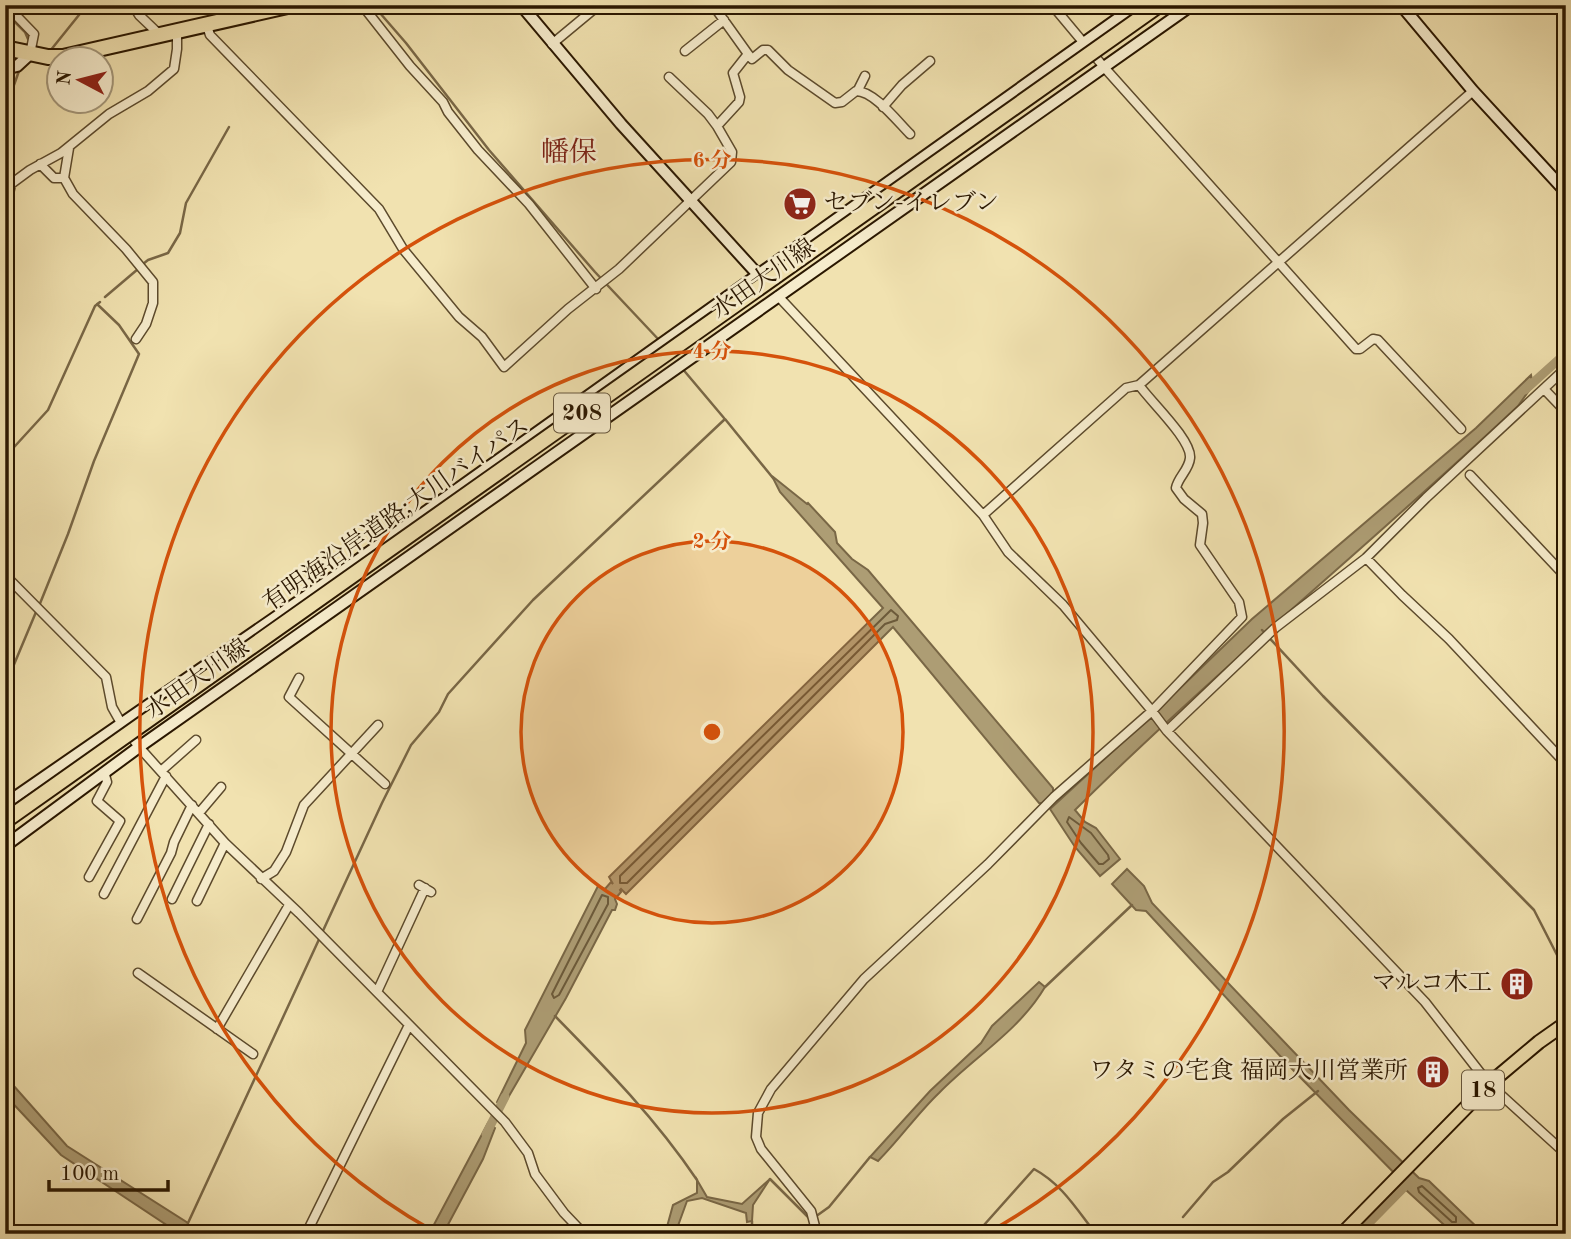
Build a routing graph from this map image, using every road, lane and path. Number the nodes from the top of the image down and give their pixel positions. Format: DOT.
graph roads {
  1 [pos="6,5"];
  2 [pos="133,5"];
  3 [pos="230,5"];
  4 [pos="292,5"];
  5 [pos="362,5"];
  6 [pos="522,5"];
  7 [pos="599,5"];
  8 [pos="713,5"];
  9 [pos="1052,5"];
  10 [pos="1138,5"];
  11 [pos="1153,5"];
  12 [pos="1160,5"];
  13 [pos="1192,5"];
  14 [pos="1401,5"];
  15 [pos="724,20"];
  16 [pos="222,22"];
  17 [pos="207,26"];
  18 [pos="177,33"];
  19 [pos="161,36"];
  20 [pos="1084,43"];
  21 [pos="552,44"];
  22 [pos="5,48"];
  23 [pos="685,51"];
  24 [pos="30,54"];
  25 [pos="748,54"];
  26 [pos="930,61"];
  27 [pos="1103,66"];
  28 [pos="5,69"];
  29 [pos="865,76"];
  30 [pos="669,77"];
  31 [pos="858,90"];
  32 [pos="1473,91"];
  33 [pos="883,107"];
  34 [pos="717,127"];
  35 [pos="909,134"];
  36 [pos="69,148"];
  37 [pos="40,164"];
  38 [pos="64,178"];
  39 [pos="1566,192"];
  40 [pos="692,201"];
  41 [pos="5,204"];
  42 [pos="1277,262"];
  43 [pos="759,275"];
  44 [pos="596,289"];
  45 [pos="778,296"];
  46 [pos="136,339"];
  47 [pos="1566,368"];
  48 [pos="1139,385"];
  49 [pos="1544,389"];
  50 [pos="1566,412"];
  51 [pos="1461,429"];
  52 [pos="1470,475"];
  53 [pos="983,514"];
  54 [pos="1366,558"];
  55 [pos="5,575"];
  56 [pos="1566,577"];
  57 [pos="299,678"];
  58 [pos="1152,712"];
  59 [pos="121,723"];
  60 [pos="378,725"];
  61 [pos="1165,729"];
  62 [pos="196,740"];
  63 [pos="139,747"];
  64 [pos="352,753"];
  65 [pos="1566,764"];
  66 [pos="163,774"];
  67 [pos="105,775"];
  68 [pos="385,784"];
  69 [pos="221,787"];
  70 [pos="5,804"];
  71 [pos="192,805"];
  72 [pos="199,813"];
  73 [pos="5,815"];
  74 [pos="5,821"];
  75 [pos="209,824"];
  76 [pos="225,843"];
  77 [pos="5,846"];
  78 [pos="89,877"];
  79 [pos="261,879"];
  80 [pos="425,888"];
  81 [pos="104,894"];
  82 [pos="172,900"];
  83 [pos="197,901"];
  84 [pos="289,905"];
  85 [pos="137,919"];
  86 [pos="138,973"];
  87 [pos="377,992"];
  88 [pos="1566,1023"];
  89 [pos="409,1025"];
  90 [pos="216,1029"];
  91 [pos="253,1054"];
  92 [pos="1489,1084"];
  93 [pos="1566,1154"];
  94 [pos="306,1234"];
  95 [pos="584,1234"];
  96 [pos="817,1234"];
  97 [pos="1342,1234"];
  1 -- 24 [label="street"];
  2 -- 19 [label="street"];
  3 -- 16 [label="street"];
  4 -- 16 [label="highway"];
  5 -- 44 [label="street"];
  6 -- 21 [label="main road"];
  7 -- 21 [label="street"];
  8 -- 15 [label="street"];
  9 -- 20 [label="street"];
  10 -- 20 [label="main road, 水田大川線"];
  11 -- 73 [label="highway, 有明海沿岸道路;大川バイパス / 208, bridge"];
  12 -- 74 [label="highway, 有明海沿岸道路;大川バイパス / 208, bridge"];
  13 -- 27 [label="main road, 水田大川線"];
  14 -- 32 [label="main road"];
  15 -- 23 [label="street"];
  15 -- 25 [label="street"];
  16 -- 17 [label="highway"];
  17 -- 18 [label="highway"];
  17 -- 44 [label="street"];
  18 -- 19 [label="highway"];
  18 -- 36 [label="street"];
  19 -- 24 [label="highway"];
  20 -- 27 [label="street"];
  20 -- 43 [label="main road, 水田大川線"];
  21 -- 40 [label="main road"];
  22 -- 24 [label="highway"];
  24 -- 28 [label="main road"];
  25 -- 31 [label="street"];
  25 -- 34 [label="street"];
  26 -- 33 [label="street"];
  27 -- 42 [label="street"];
  27 -- 45 [label="main road, 水田大川線"];
  29 -- 31 [label="street"];
  30 -- 34 [label="street"];
  31 -- 33 [label="street"];
  32 -- 39 [label="main road"];
  32 -- 42 [label="street"];
  33 -- 35 [label="street"];
  34 -- 40 [label="street"];
  36 -- 37 [label="street"];
  36 -- 38 [label="street"];
  37 -- 38 [label="street"];
  37 -- 41 [label="street"];
  38 -- 46 [label="street"];
  40 -- 43 [label="main road"];
  40 -- 44 [label="street"];
  42 -- 48 [label="street"];
  42 -- 51 [label="street"];
  43 -- 45 [label="main road"];
  43 -- 59 [label="main road, 水田大川線"];
  45 -- 53 [label="street"];
  45 -- 63 [label="main road, 水田大川線"];
  47 -- 49 [label="street"];
  48 -- 53 [label="street"];
  48 -- 58 [label="street"];
  49 -- 50 [label="street"];
  49 -- 54 [label="street"];
  52 -- 56 [label="street"];
  53 -- 58 [label="street"];
  54 -- 61 [label="street"];
  54 -- 65 [label="street"];
  55 -- 59 [label="street"];
  57 -- 64 [label="street"];
  58 -- 61 [label="street"];
  58 -- 96 [label="street"];
  59 -- 63 [label="street"];
  59 -- 70 [label="main road, 水田大川線"];
  60 -- 64 [label="street"];
  61 -- 92 [label="street"];
  62 -- 66 [label="street"];
  63 -- 66 [label="street"];
  63 -- 67 [label="main road, 水田大川線"];
  64 -- 68 [label="street"];
  64 -- 79 [label="street"];
  66 -- 71 [label="street"];
  66 -- 81 [label="street"];
  67 -- 77 [label="main road, 水田大川線"];
  67 -- 78 [label="street"];
  69 -- 72 [label="street"];
  71 -- 72 [label="street"];
  71 -- 85 [label="street"];
  72 -- 75 [label="street"];
  75 -- 76 [label="street"];
  75 -- 82 [label="street"];
  76 -- 79 [label="street"];
  76 -- 83 [label="street"];
  79 -- 84 [label="street"];
  80 -- 87 [label="street"];
  84 -- 87 [label="street"];
  84 -- 90 [label="street"];
  86 -- 90 [label="street"];
  87 -- 89 [label="street"];
  88 -- 92 [label="main road, 18"];
  89 -- 94 [label="street"];
  89 -- 95 [label="street"];
  90 -- 91 [label="street"];
  92 -- 93 [label="street"];
  92 -- 97 [label="main road, 18"];
}
